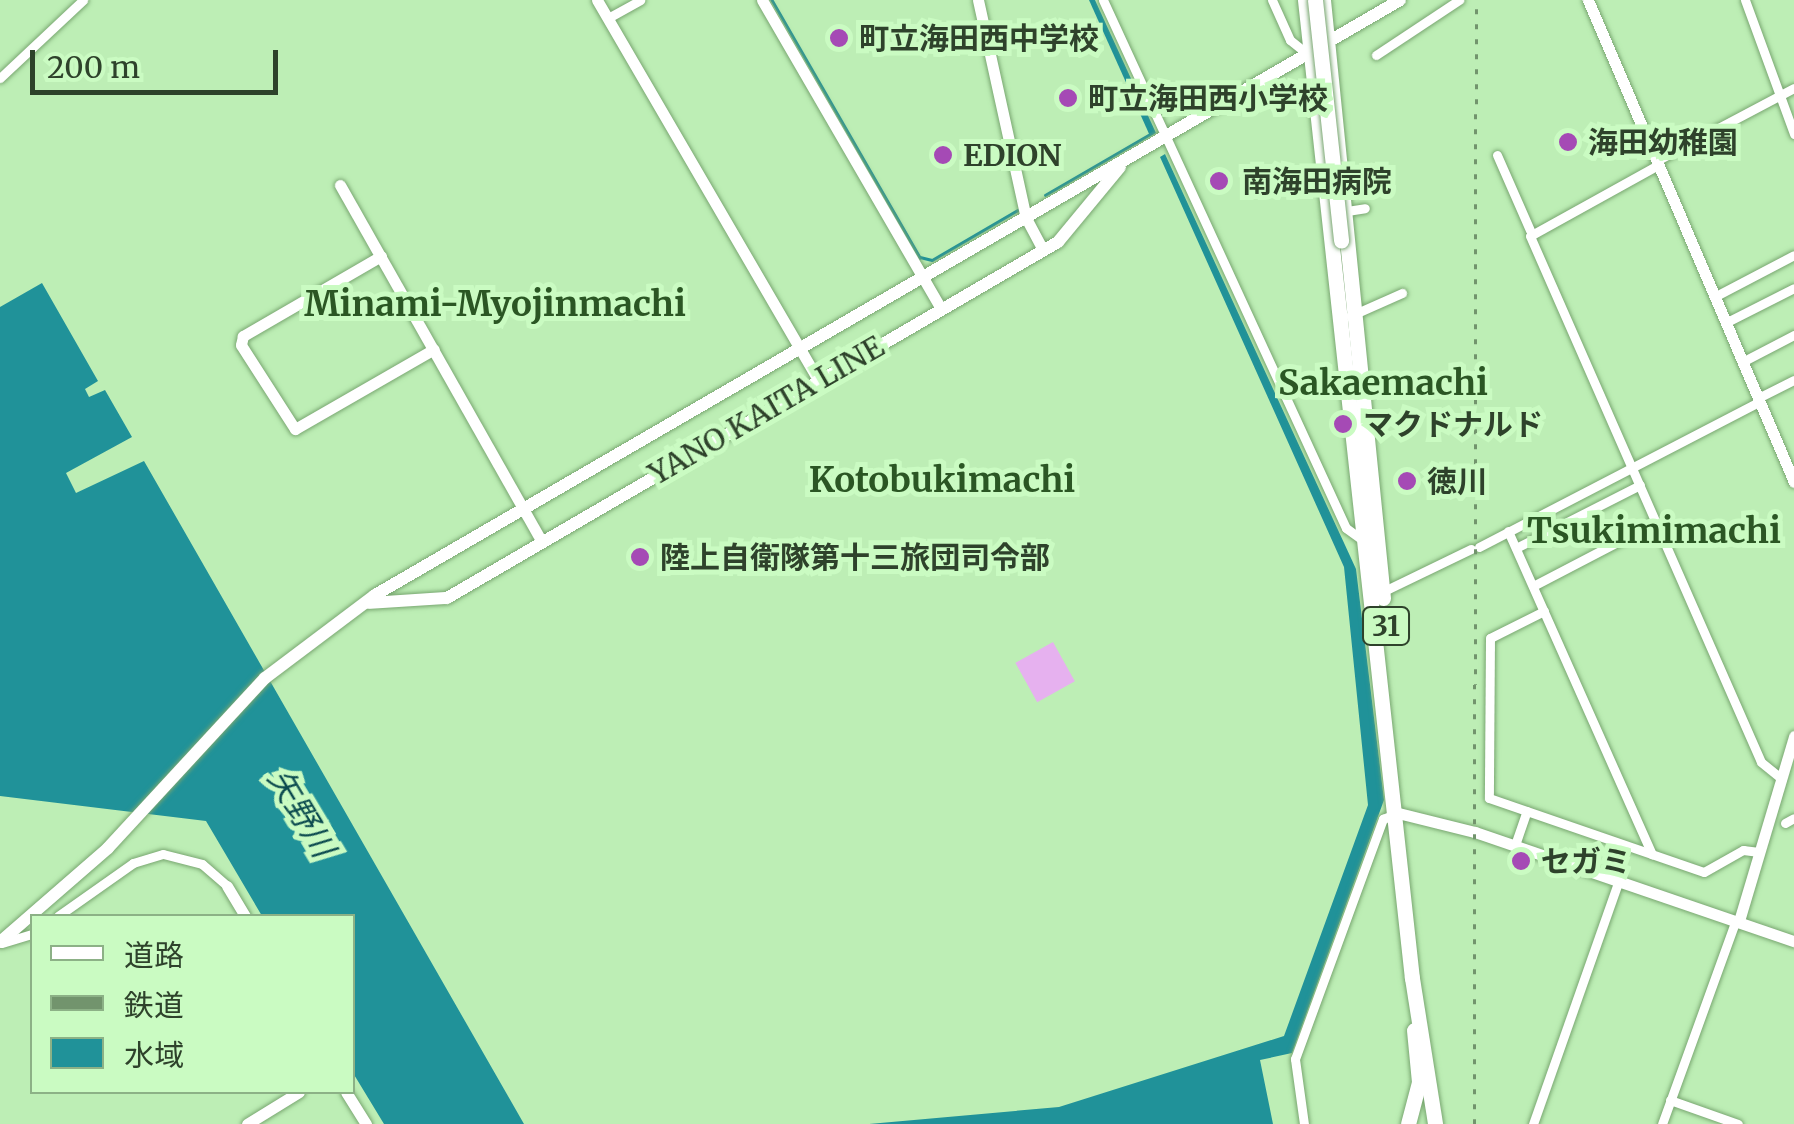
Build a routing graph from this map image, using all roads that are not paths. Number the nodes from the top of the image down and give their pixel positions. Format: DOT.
graph roads {
  1 [pos="82,0"];
  2 [pos="597,0"];
  3 [pos="640,0"];
  4 [pos="762,0"];
  5 [pos="978,0"];
  6 [pos="1103,0"];
  7 [pos="1272,0"];
  8 [pos="1305,0"];
  9 [pos="1319,0"];
  10 [pos="1400,0"];
  11 [pos="1458,0"];
  12 [pos="1588,0"];
  13 [pos="1745,0"];
  14 [pos="608,18"];
  15 [pos="1328,44"];
  16 [pos="1376,55"];
  17 [pos="1310,56"];
  18 [pos="0,78"];
  19 [pos="1794,88"];
  20 [pos="1780,96"];
  21 [pos="1794,134"];
  22 [pos="1161,141"];
  23 [pos="1137,154"];
  24 [pos="1497,154"];
  25 [pos="1657,163"];
  26 [pos="340,185"];
  27 [pos="1365,208"];
  28 [pos="1347,211"];
  29 [pos="1026,218"];
  30 [pos="1530,230"];
  31 [pos="1044,250"];
  32 [pos="1794,255"];
  33 [pos="380,256"];
  34 [pos="923,278"];
  35 [pos="1794,288"];
  36 [pos="1402,293"];
  37 [pos="1714,296"];
  38 [pos="941,310"];
  39 [pos="1349,316"];
  40 [pos="1726,323"];
  41 [pos="1794,335"];
  42 [pos="434,349"];
  43 [pos="800,350"];
  44 [pos="1742,362"];
  45 [pos="818,380"];
  46 [pos="1794,380"];
  47 [pos="1759,400"];
  48 [pos="1632,466"];
  49 [pos="1794,482"];
  50 [pos="1640,485"];
  51 [pos="523,510"];
  52 [pos="1364,514"];
  53 [pos="1341,518"];
  54 [pos="1656,522"];
  55 [pos="1508,531"];
  56 [pos="541,540"];
  57 [pos="1372,542"];
  58 [pos="1516,548"];
  59 [pos="1533,586"];
  60 [pos="1382,592"];
  61 [pos="362,605"];
  62 [pos="1544,611"];
  63 [pos="1794,736"];
  64 [pos="1782,778"];
  65 [pos="1527,811"];
  66 [pos="1403,812"];
  67 [pos="1515,846"];
  68 [pos="1760,852"];
  69 [pos="1652,854"];
  70 [pos="1618,880"];
  71 [pos="227,886"];
  72 [pos="36,914"];
  73 [pos="61,914"];
  74 [pos="244,914"];
  75 [pos="30,919"];
  76 [pos="1737,921"];
  77 [pos="30,935"];
  78 [pos="1794,941"];
  79 [pos="0,943"];
  80 [pos="1412,978"];
  81 [pos="296,1094"];
  82 [pos="347,1094"];
  83 [pos="1670,1100"];
  84 [pos="247,1124"];
  85 [pos="366,1124"];
  86 [pos="1304,1124"];
  87 [pos="1408,1124"];
  88 [pos="1436,1124"];
  89 [pos="1533,1124"];
  90 [pos="1662,1124"];
  91 [pos="1738,1124"];
  1 -- 18 [label="street"];
  2 -- 14 [label="street"];
  3 -- 14 [label="street"];
  4 -- 34 [label="street"];
  5 -- 29 [label="street"];
  6 -- 22 [label="street"];
  7 -- 17 [label="street"];
  8 -- 17 [label="main road, 31"];
  9 -- 15 [label="main road, 31"];
  9 -- 39 [label="main road, bridge"];
  10 -- 15 [label="main road, YANO KAITA LINE"];
  11 -- 16 [label="street"];
  12 -- 25 [label="street"];
  13 -- 20 [label="street"];
  14 -- 43 [label="street"];
  15 -- 17 [label="main road, YANO KAITA LINE"];
  15 -- 28 [label="main road, 31"];
  17 -- 22 [label="main road, YANO KAITA LINE"];
  17 -- 39 [label="main road, 31"];
  19 -- 20 [label="street"];
  20 -- 21 [label="street"];
  20 -- 25 [label="street"];
  22 -- 23 [label="main road, YANO KAITA LINE"];
  22 -- 53 [label="street"];
  23 -- 29 [label="main road, YANO KAITA LINE"];
  23 -- 31 [label="main road, YANO KAITA LINE"];
  24 -- 30 [label="street"];
  25 -- 30 [label="street"];
  25 -- 37 [label="street"];
  26 -- 33 [label="street"];
  27 -- 28 [label="street"];
  28 -- 39 [label="main road, 31"];
  29 -- 31 [label="street"];
  29 -- 34 [label="main road, YANO KAITA LINE"];
  30 -- 48 [label="street"];
  31 -- 38 [label="main road, YANO KAITA LINE"];
  32 -- 37 [label="street"];
  33 -- 42 [label="street"];
  33 -- 42 [label="street"];
  34 -- 38 [label="street"];
  34 -- 43 [label="main road, YANO KAITA LINE"];
  35 -- 40 [label="street"];
  36 -- 39 [label="street"];
  37 -- 40 [label="street"];
  38 -- 45 [label="main road, YANO KAITA LINE"];
  39 -- 52 [label="main road, 31"];
  39 -- 57 [label="main road, 31"];
  40 -- 44 [label="street"];
  41 -- 44 [label="street"];
  42 -- 51 [label="street"];
  43 -- 45 [label="street"];
  43 -- 51 [label="main road, YANO KAITA LINE"];
  44 -- 47 [label="street"];
  45 -- 56 [label="main road, YANO KAITA LINE"];
  46 -- 47 [label="street"];
  47 -- 48 [label="street"];
  47 -- 49 [label="street"];
  48 -- 50 [label="street"];
  48 -- 55 [label="street"];
  50 -- 54 [label="street"];
  50 -- 58 [label="street"];
  51 -- 56 [label="street"];
  51 -- 61 [label="main road, YANO KAITA LINE"];
  52 -- 53 [label="street"];
  52 -- 57 [label="main road, 31"];
  53 -- 57 [label="street"];
  54 -- 59 [label="street"];
  54 -- 64 [label="street"];
  55 -- 58 [label="street"];
  55 -- 60 [label="street"];
  56 -- 61 [label="main road, YANO KAITA LINE"];
  57 -- 60 [label="main road, 31"];
  57 -- 66 [label="main road, 31"];
  58 -- 59 [label="street"];
  59 -- 62 [label="street"];
  60 -- 66 [label="main road, 31"];
  61 -- 72 [label="main road, YANO KAITA LINE"];
  62 -- 65 [label="street"];
  62 -- 69 [label="street"];
  63 -- 64 [label="street"];
  64 -- 68 [label="street"];
  65 -- 67 [label="street"];
  65 -- 69 [label="street"];
  66 -- 67 [label="street"];
  66 -- 80 [label="main road, 31"];
  66 -- 86 [label="street"];
  66 -- 88 [label="main road, 31"];
  67 -- 70 [label="street"];
  68 -- 69 [label="street"];
  68 -- 76 [label="street"];
  70 -- 76 [label="street"];
  70 -- 89 [label="street"];
  71 -- 73 [label="street"];
  71 -- 74 [label="street"];
  75 -- 79 [label="main road, YANO KAITA LINE"];
  76 -- 78 [label="street"];
  76 -- 83 [label="street"];
  77 -- 79 [label="street"];
  80 -- 87 [label="main road"];
  80 -- 88 [label="main road, 31"];
  81 -- 84 [label="street"];
  82 -- 85 [label="street"];
  83 -- 90 [label="street"];
  83 -- 91 [label="street"];
}
